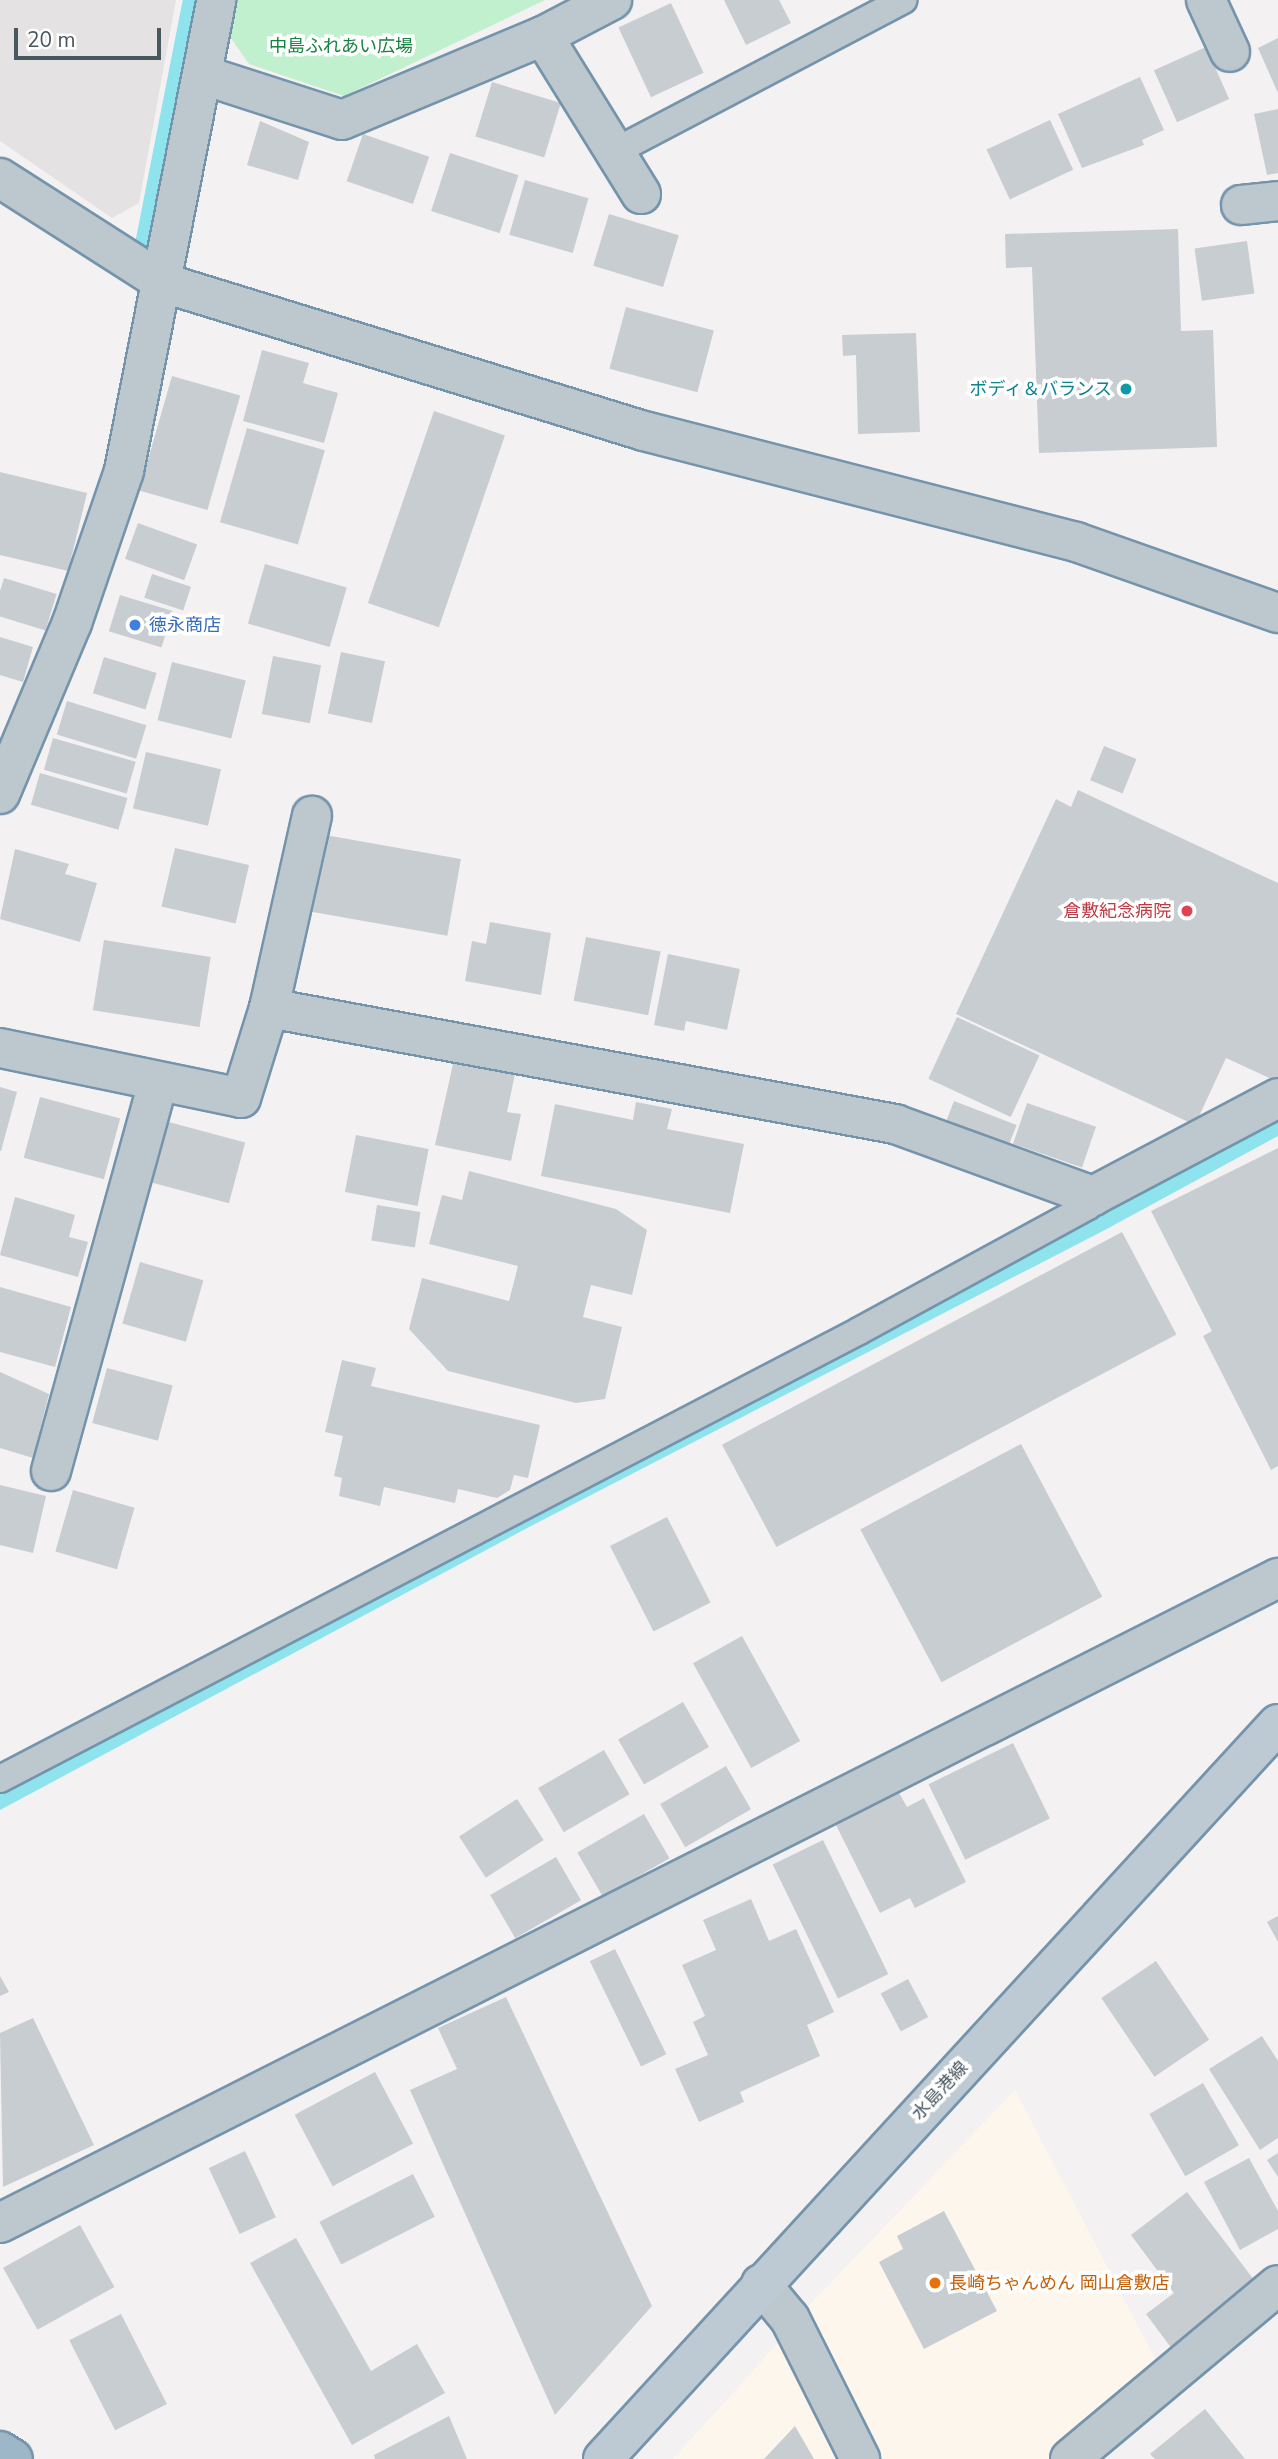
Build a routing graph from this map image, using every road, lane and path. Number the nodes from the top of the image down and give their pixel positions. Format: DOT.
graph roads {
  1 [pos="216,0"];
  2 [pos="612,0"];
  3 [pos="903,0"];
  4 [pos="1206,0"];
  5 [pos="542,36"];
  6 [pos="1230,52"];
  7 [pos="202,75"];
  8 [pos="614,152"];
  9 [pos="0,178"];
  10 [pos="641,194"];
  11 [pos="164,283"];
  12 [pos="1278,613"];
  13 [pos="0,794"];
  14 [pos="312,816"];
  15 [pos="269,1008"];
  16 [pos="0,1048"];
  17 [pos="158,1082"];
  18 [pos="1278,1098"];
  19 [pos="1093,1196"];
  20 [pos="51,1471"];
  21 [pos="1278,1578"];
  22 [pos="1278,1724"];
  23 [pos="0,1779"];
  24 [pos="0,2223"];
  25 [pos="761,2284"];
  26 [pos="1278,2285"];
  27 [pos="0,2451"];
  28 [pos="13,2459"];
  29 [pos="603,2459"];
  30 [pos="860,2459"];
  31 [pos="1070,2459"];
  1 -- 7 [label="street"];
  2 -- 5 [label="street"];
  3 -- 8 [label="lane"];
  4 -- 6 [label="street"];
  5 -- 7 [label="street"];
  5 -- 8 [label="street"];
  7 -- 11 [label="street"];
  8 -- 10 [label="street"];
  9 -- 11 [label="street"];
  11 -- 12 [label="street"];
  11 -- 13 [label="street"];
  14 -- 15 [label="street"];
  15 -- 17 [label="street"];
  15 -- 19 [label="street"];
  16 -- 17 [label="street"];
  17 -- 20 [label="street"];
  18 -- 19 [label="street"];
  19 -- 23 [label="lane"];
  21 -- 24 [label="street"];
  22 -- 25 [label="main road, 水島港線"];
  25 -- 29 [label="main road, 水島港線"];
  25 -- 30 [label="street"];
  26 -- 31 [label="street"];
  27 -- 28 [label="highway"];
}
